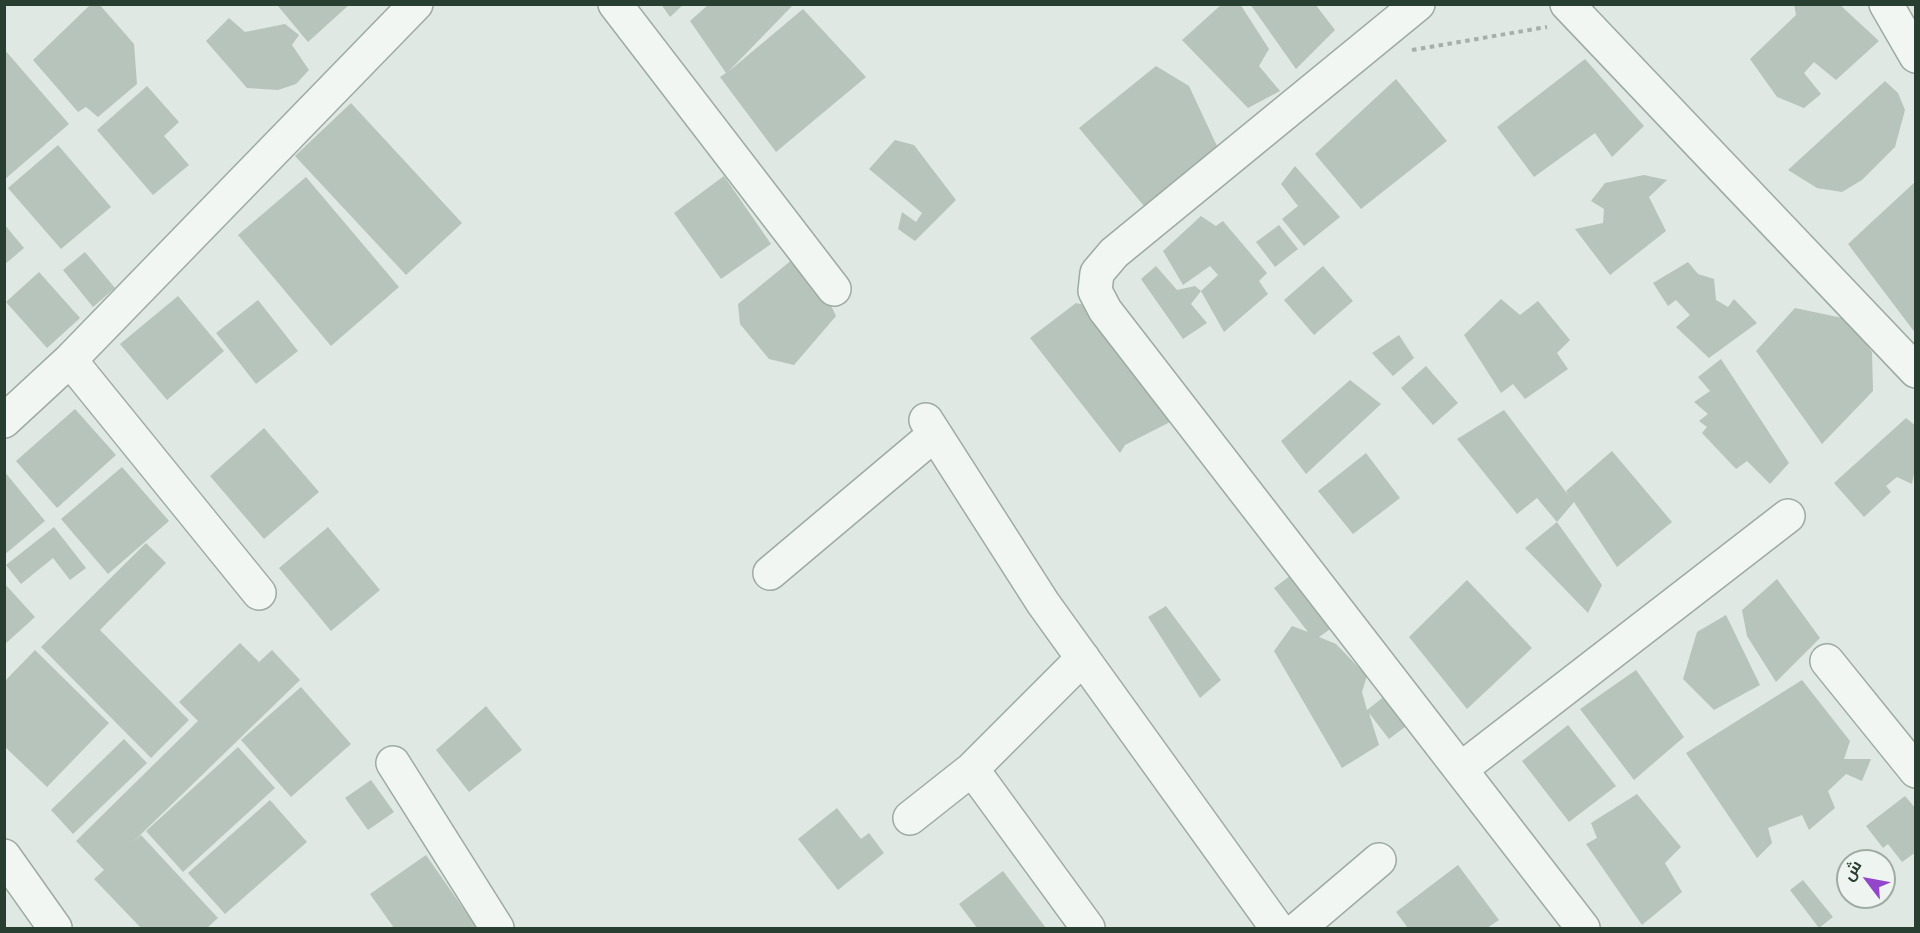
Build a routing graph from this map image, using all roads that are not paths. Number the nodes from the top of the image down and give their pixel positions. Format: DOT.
graph roads {
  1 [pos="416,4"];
  2 [pos="615,4"];
  3 [pos="1419,4"];
  4 [pos="1886,4"];
  5 [pos="1575,13"];
  6 [pos="1916,56"];
  7 [pos="834,289"];
  8 [pos="70,360"];
  9 [pos="1916,371"];
  10 [pos="4,421"];
  11 [pos="1788,516"];
  12 [pos="770,573"];
  13 [pos="259,594"];
  14 [pos="1083,658"];
  15 [pos="1827,661"];
  16 [pos="393,763"];
  17 [pos="972,769"];
  18 [pos="1461,770"];
  19 [pos="1916,771"];
  20 [pos="910,818"];
  21 [pos="4,856"];
  22 [pos="1379,860"];
  23 [pos="55,928"];
  24 [pos="497,928"];
  25 [pos="1088,928"];
  26 [pos="1277,928"];
  27 [pos="1299,928"];
  28 [pos="1583,928"];
  1 -- 8 [label="street"];
  2 -- 7 [label="street"];
  3 -- 18 [label="street"];
  4 -- 6 [label="street"];
  5 -- 9 [label="street"];
  8 -- 10 [label="street"];
  8 -- 13 [label="street"];
  11 -- 18 [label="street"];
  12 -- 14 [label="street"];
  14 -- 17 [label="street"];
  14 -- 26 [label="street"];
  15 -- 19 [label="street"];
  16 -- 24 [label="street"];
  17 -- 20 [label="street"];
  17 -- 25 [label="street"];
  18 -- 28 [label="street"];
  21 -- 23 [label="street"];
  22 -- 27 [label="street"];
}
